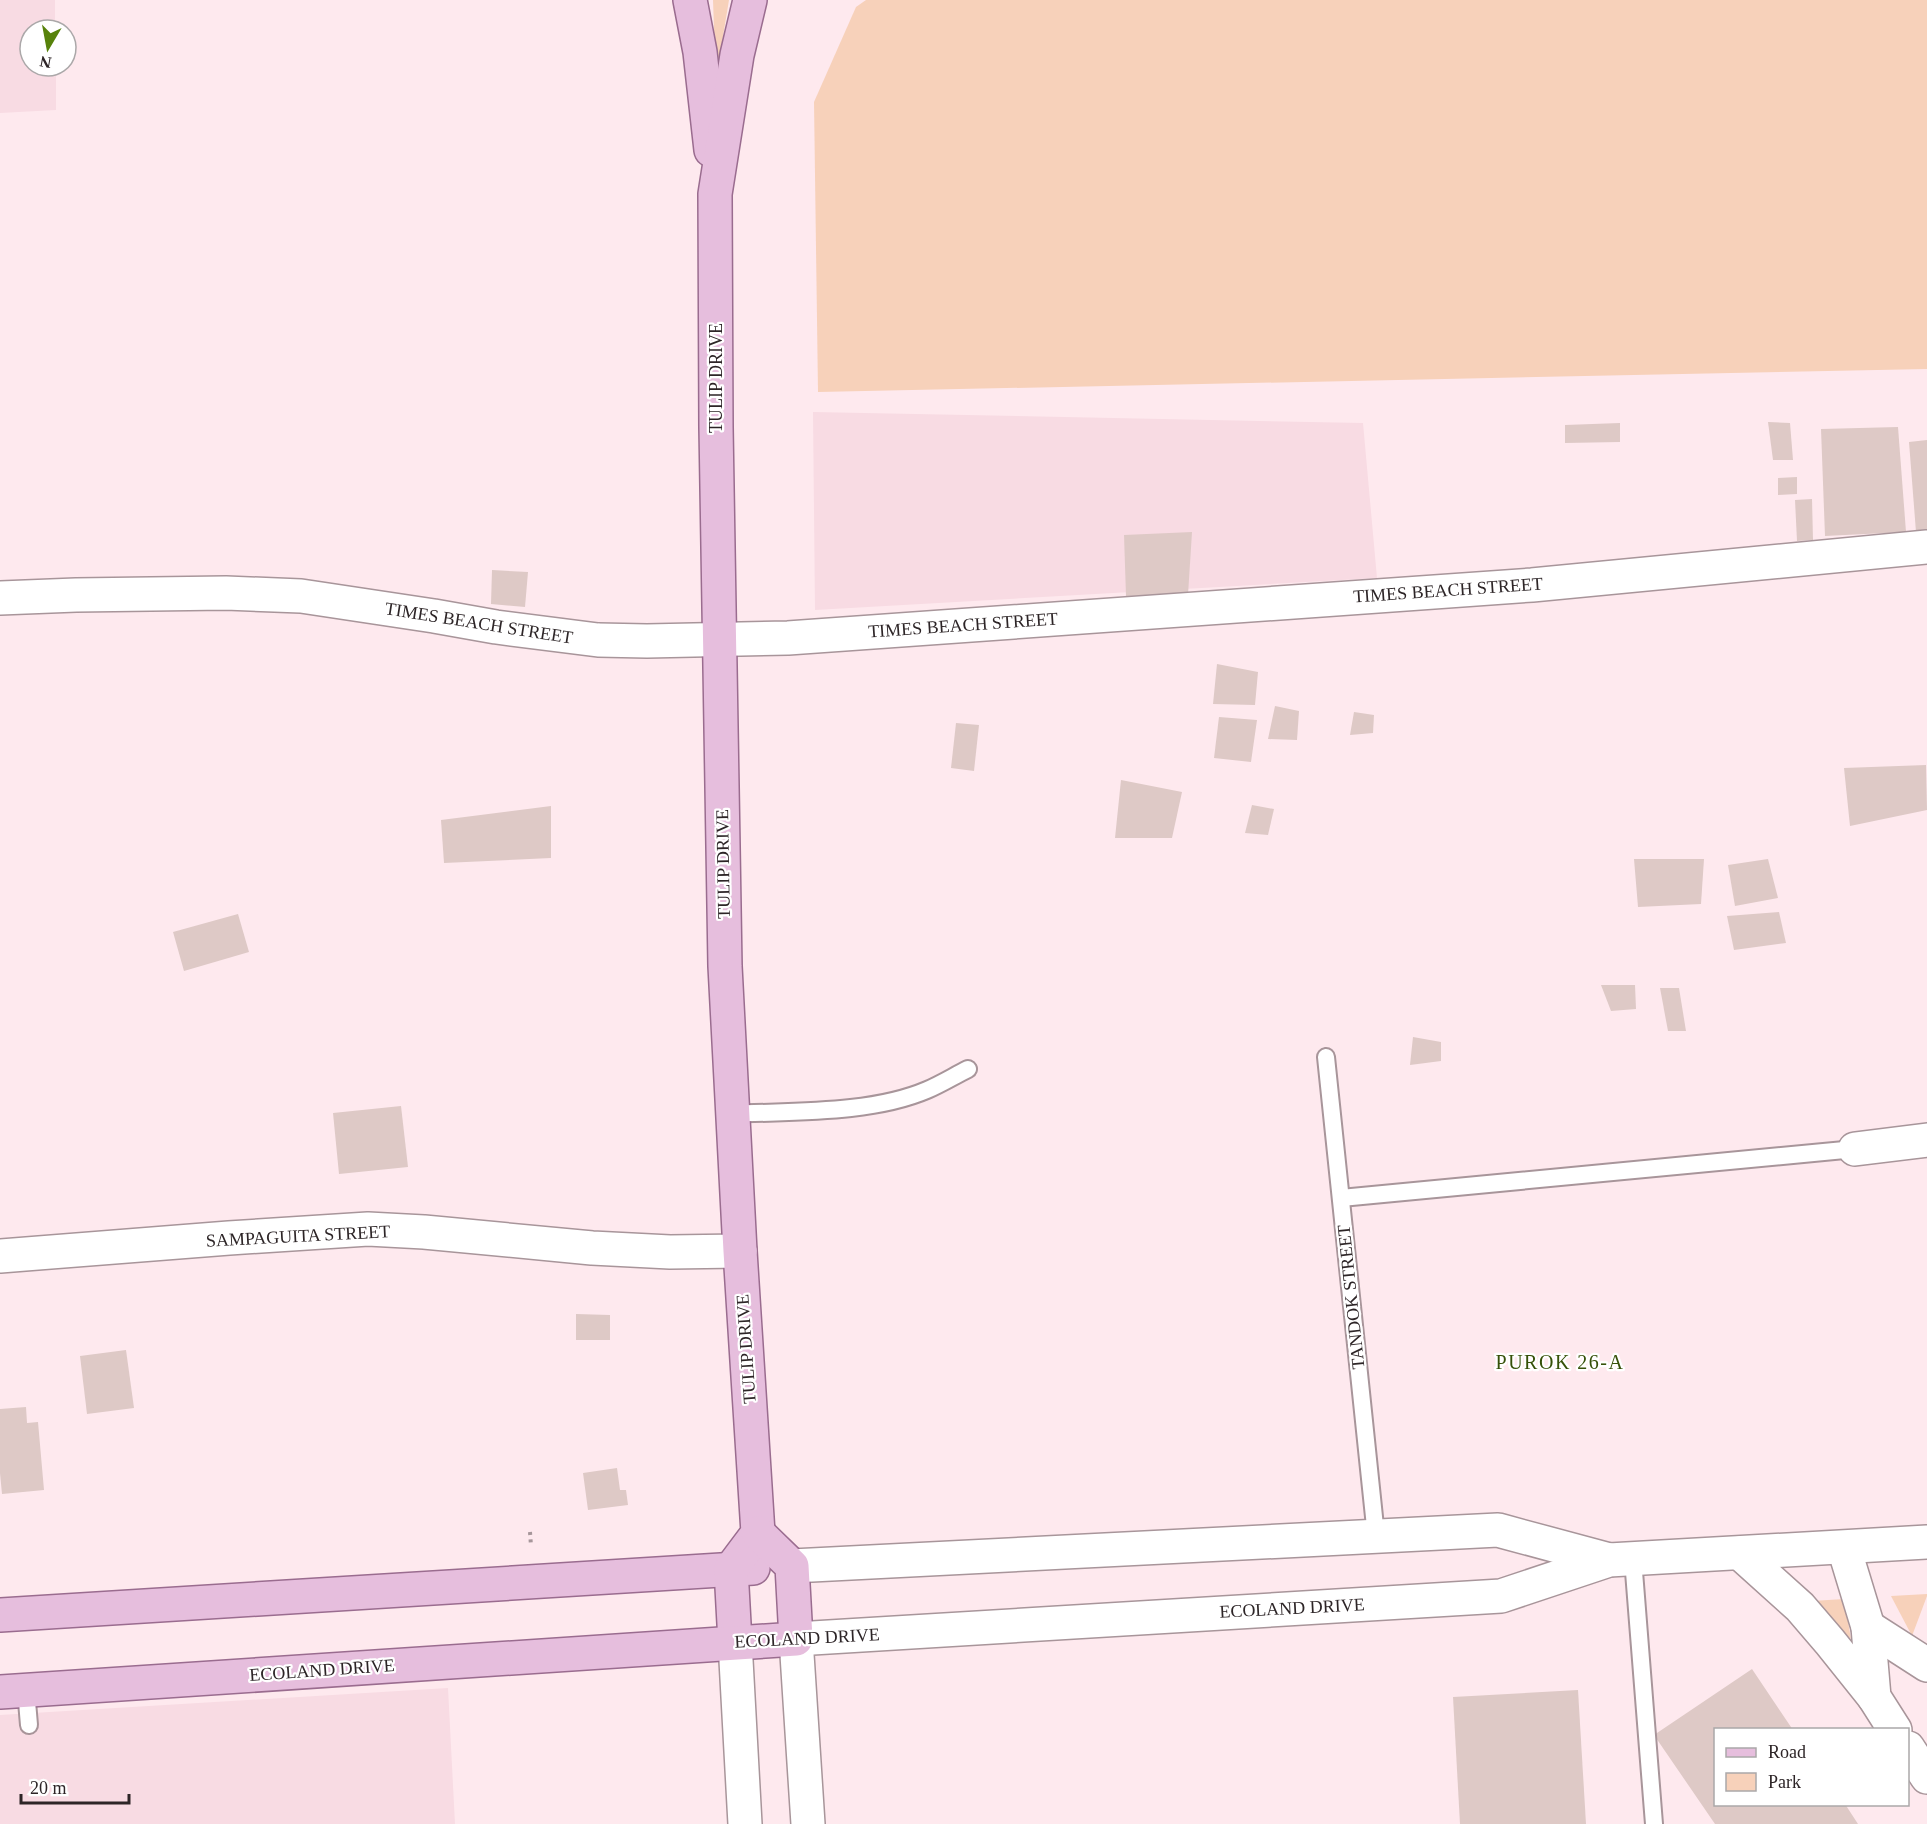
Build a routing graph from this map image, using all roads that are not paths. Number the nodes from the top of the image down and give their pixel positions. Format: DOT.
graph roads {
  1 [pos="690,0"];
  2 [pos="750,0"];
  3 [pos="715,194"];
  4 [pos="1927,547"];
  5 [pos="0,598"];
  6 [pos="718,640"];
  7 [pos="1326,1057"];
  8 [pos="968,1069"];
  9 [pos="733,1114"];
  10 [pos="1927,1140"];
  11 [pos="1855,1149"];
  12 [pos="1341,1198"];
  13 [pos="740,1251"];
  14 [pos="0,1256"];
  15 [pos="758,1533"];
  16 [pos="1376,1536"];
  17 [pos="1927,1542"];
  18 [pos="1844,1548"];
  19 [pos="1740,1553"];
  20 [pos="1621,1559"];
  21 [pos="792,1566"];
  22 [pos="731,1569"];
  23 [pos="0,1615"];
  24 [pos="1868,1627"];
  25 [pos="796,1639"];
  26 [pos="735,1642"];
  27 [pos="1927,1665"];
  28 [pos="13,1691"];
  29 [pos="1874,1697"];
  30 [pos="29,1725"];
  31 [pos="1894,1728"];
  32 [pos="1909,1750"];
  33 [pos="1927,1777"];
  34 [pos="745,1824"];
  35 [pos="808,1824"];
  36 [pos="1654,1824"];
  1 -- 3 [label="main road, TULIP DRIVE"];
  2 -- 3 [label="main road, TULIP DRIVE"];
  3 -- 6 [label="main road, TULIP DRIVE"];
  4 -- 6 [label="street, TIMES BEACH STREET"];
  5 -- 6 [label="street, TIMES BEACH STREET"];
  6 -- 9 [label="main road, TULIP DRIVE"];
  7 -- 12 [label="lane, TANDOK STREET"];
  8 -- 9 [label="lane"];
  9 -- 13 [label="main road, TULIP DRIVE"];
  10 -- 11 [label="street"];
  11 -- 12 [label="lane"];
  12 -- 16 [label="lane, TANDOK STREET"];
  13 -- 14 [label="street, SAMPAGUITA STREET"];
  13 -- 15 [label="main road, TULIP DRIVE"];
  15 -- 21 [label="main road"];
  15 -- 22 [label="main road"];
  16 -- 20 [label="street, ECOLAND DRIVE"];
  16 -- 21 [label="street, ECOLAND DRIVE"];
  17 -- 18 [label="street, ECOLAND DRIVE"];
  18 -- 19 [label="street, ECOLAND DRIVE"];
  18 -- 24 [label="street"];
  19 -- 20 [label="street, ECOLAND DRIVE"];
  19 -- 29 [label="street"];
  20 -- 25 [label="street, ECOLAND DRIVE"];
  20 -- 36 [label="lane"];
  21 -- 22 [label="main road, ECOLAND DRIVE"];
  21 -- 25 [label="main road"];
  22 -- 23 [label="main road, ECOLAND DRIVE"];
  22 -- 26 [label="main road"];
  24 -- 27 [label="street"];
  24 -- 29 [label="street"];
  25 -- 26 [label="main road, ECOLAND DRIVE"];
  25 -- 35 [label="street"];
  26 -- 28 [label="main road, ECOLAND DRIVE"];
  26 -- 34 [label="street"];
  28 -- 30 [label="lane"];
  29 -- 31 [label="street"];
  32 -- 33 [label="street"];
}
